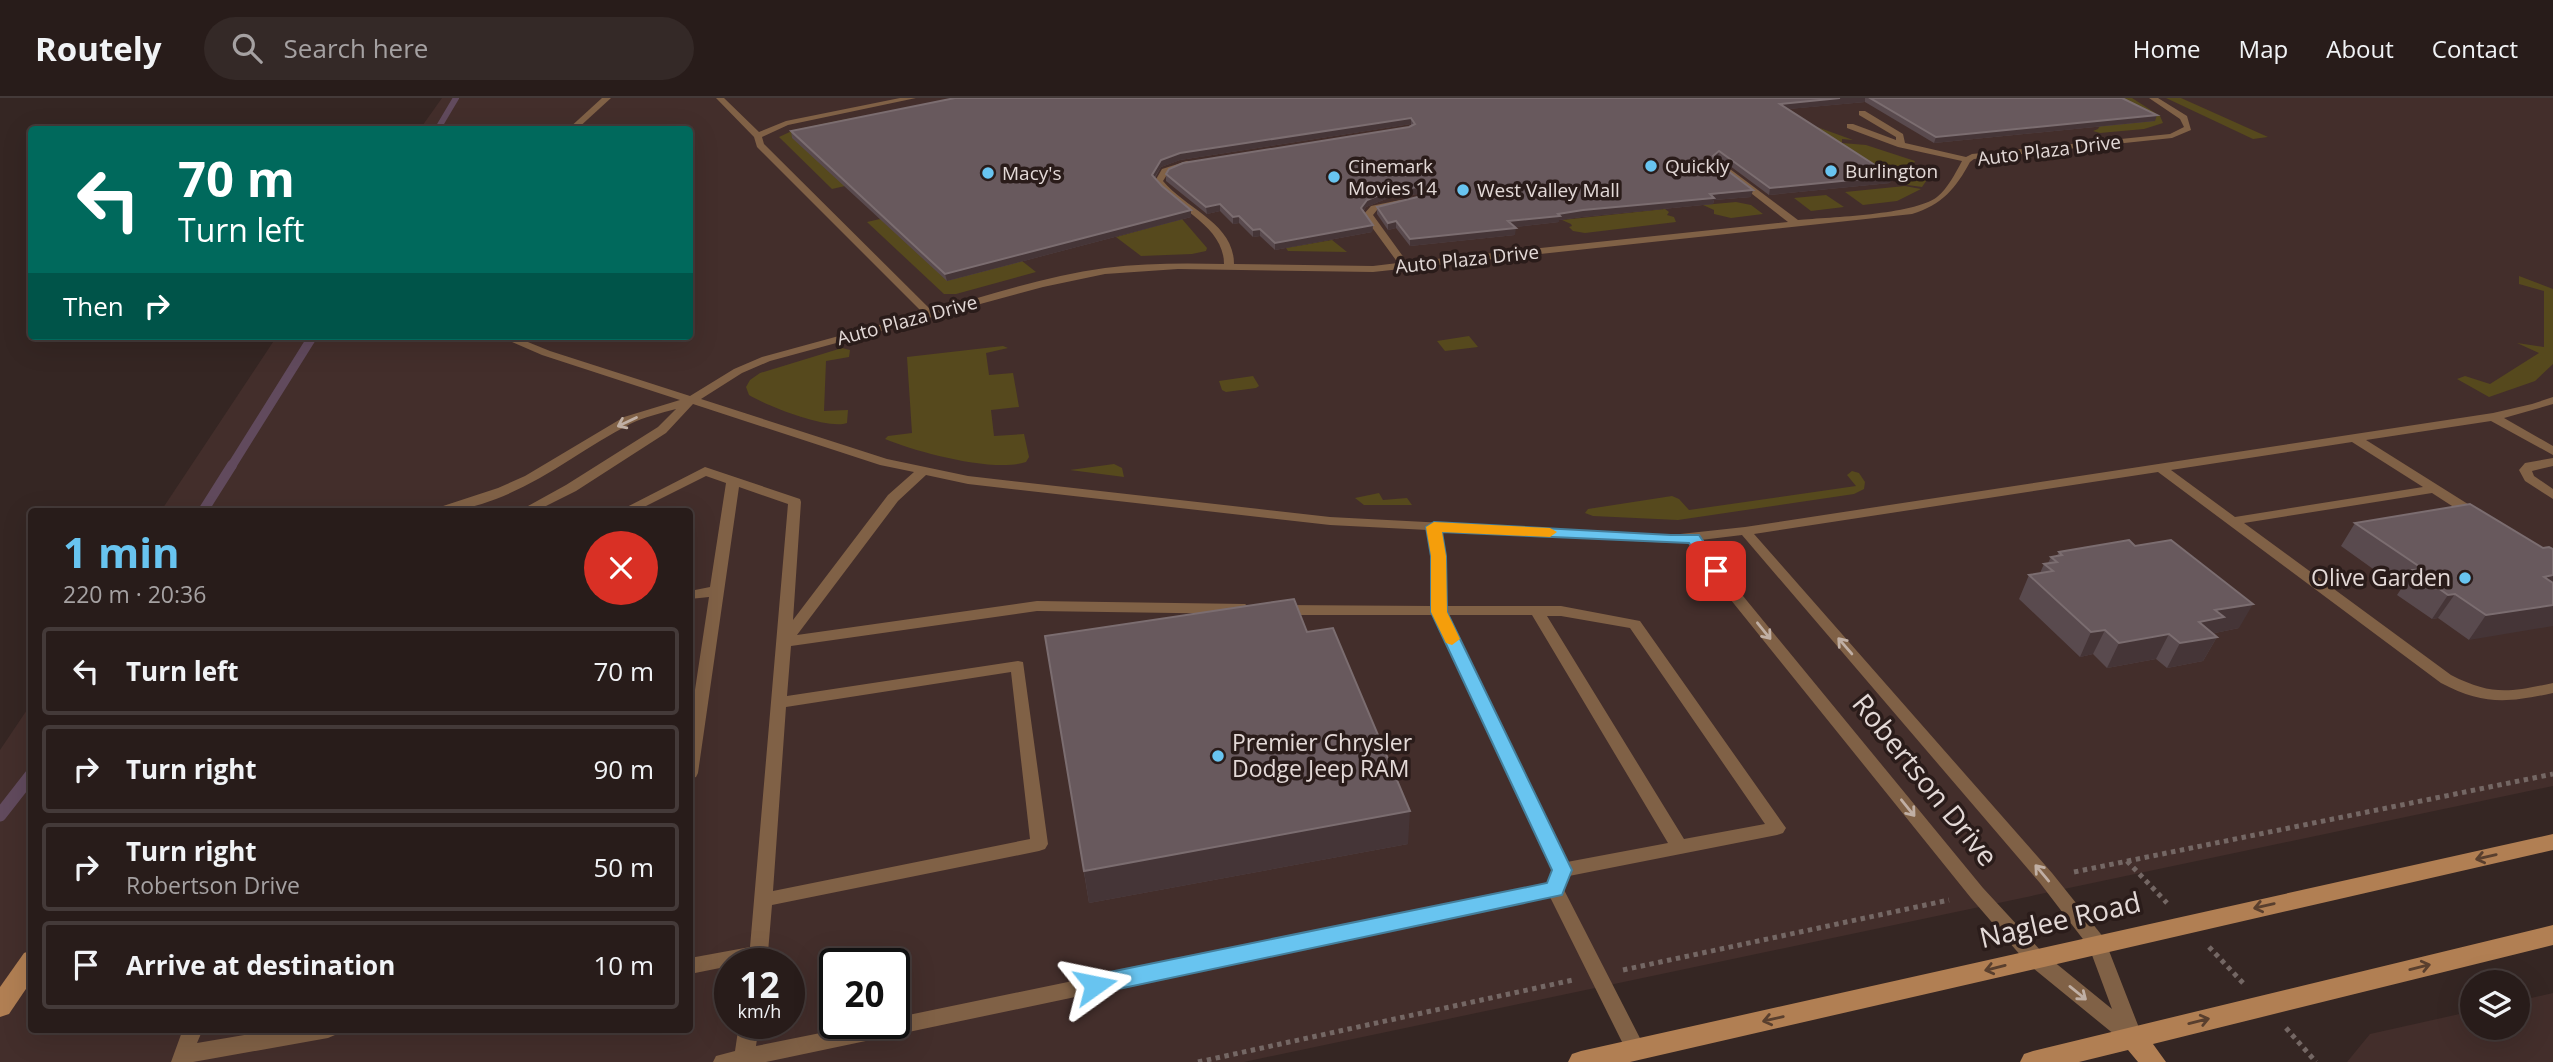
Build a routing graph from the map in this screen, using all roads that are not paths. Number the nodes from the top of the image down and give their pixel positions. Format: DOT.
graph roads {
  1 [pos="607,98"];
  2 [pos="720,98"];
  3 [pos="912,98"];
  4 [pos="2153,98"];
  5 [pos="1863,113"];
  6 [pos="576,126"];
  7 [pos="1850,126"];
  8 [pos="758,136"];
  9 [pos="1901,145"];
  10 [pos="1967,160"];
  11 [pos="1194,163"];
  12 [pos="1718,163"];
  13 [pos="1414,200"];
  14 [pos="1797,224"];
  15 [pos="1405,266"];
  16 [pos="1229,267"];
  17 [pos="930,314"];
  18 [pos="515,340"];
  19 [pos="691,400"];
  20 [pos="2553,400"];
  21 [pos="2493,417"];
  22 [pos="2354,438"];
  23 [pos="2553,452"];
  24 [pos="2553,462"];
  25 [pos="2161,468"];
  26 [pos="922,472"];
  27 [pos="733,481"];
  28 [pos="2435,489"];
  29 [pos="2553,495"];
  30 [pos="451,508"];
  31 [pos="532,508"];
  32 [pos="632,508"];
  33 [pos="2482,519"];
  34 [pos="2234,521"];
  35 [pos="1434,527"];
  36 [pos="1745,531"];
  37 [pos="1693,538"];
  38 [pos="716,591"];
  39 [pos="693,595"];
  40 [pos="1537,611"];
  41 [pos="1439,612"];
  42 [pos="784,642"];
  43 [pos="2553,688"];
  44 [pos="779,703"];
  45 [pos="693,752"];
  46 [pos="2553,842"];
  47 [pos="1680,847"];
  48 [pos="1562,870"];
  49 [pos="1555,889"];
  50 [pos="764,900"];
  51 [pos="2553,935"];
  52 [pos="2097,943"];
  53 [pos="760,948"];
  54 [pos="2035,958"];
  55 [pos="714,964"];
  56 [pos="28,966"];
  57 [pos="693,966"];
  58 [pos="0,1007"];
  59 [pos="191,1033"];
  60 [pos="308,1033"];
  61 [pos="2133,1038"];
  62 [pos="746,1039"];
  63 [pos="1636,1050"];
  64 [pos="181,1058"];
  65 [pos="743,1060"];
  66 [pos="723,1062"];
  67 [pos="1581,1062"];
  68 [pos="2034,1062"];
  69 [pos="2152,1062"];
  1 -- 6 [label="lane"];
  2 -- 8 [label="lane"];
  3 -- 8 [label="lane"];
  4 -- 10 [label="lane, Auto Plaza Drive"];
  5 -- 9 [label="lane"];
  7 -- 9 [label="lane"];
  8 -- 17 [label="lane"];
  9 -- 10 [label="lane"];
  10 -- 14 [label="lane, Auto Plaza Drive"];
  11 -- 16 [label="lane"];
  12 -- 14 [label="lane"];
  13 -- 15 [label="lane"];
  14 -- 15 [label="lane, Auto Plaza Drive"];
  15 -- 16 [label="lane, Auto Plaza Drive"];
  16 -- 17 [label="lane, Auto Plaza Drive"];
  17 -- 19 [label="lane, Auto Plaza Drive"];
  18 -- 19 [label="lane"];
  19 -- 26 [label="lane"];
  19 -- 30 [label="lane, Auto Plaza Drive, one-way"];
  19 -- 31 [label="lane, Auto Plaza Drive"];
  20 -- 21 [label="lane"];
  21 -- 22 [label="lane"];
  21 -- 23 [label="lane"];
  22 -- 25 [label="lane"];
  22 -- 28 [label="lane"];
  24 -- 29 [label="lane"];
  25 -- 34 [label="lane"];
  25 -- 36 [label="lane"];
  26 -- 35 [label="lane"];
  26 -- 42 [label="lane"];
  27 -- 32 [label="lane"];
  27 -- 38 [label="lane"];
  27 -- 42 [label="lane"];
  28 -- 33 [label="lane"];
  28 -- 34 [label="lane"];
  34 -- 43 [label="lane"];
  35 -- 37 [label="lane"];
  35 -- 41 [label="lane"];
  36 -- 37 [label="lane"];
  52 -- 36 [label="lane, Robertson Drive, one-way"];
  37 -- 54 [label="lane, Robertson Drive, one-way"];
  38 -- 39 [label="lane"];
  38 -- 45 [label="lane"];
  40 -- 41 [label="lane"];
  40 -- 47 [label="lane"];
  40 -- 47 [label="lane"];
  41 -- 42 [label="lane"];
  41 -- 48 [label="lane"];
  42 -- 44 [label="lane"];
  44 -- 50 [label="lane"];
  44 -- 50 [label="lane"];
  46 -- 52 [label="main road, Naglee Road, one-way"];
  47 -- 48 [label="lane"];
  48 -- 49 [label="lane"];
  49 -- 63 [label="lane"];
  49 -- 65 [label="lane"];
  50 -- 53 [label="lane"];
  61 -- 51 [label="main road, one-way"];
  52 -- 54 [label="main road, Naglee Road"];
  52 -- 61 [label="lane, Robertson Drive"];
  54 -- 61 [label="lane, Robertson Drive, one-way"];
  54 -- 63 [label="main road, Naglee Road, one-way"];
  55 -- 57 [label="lane"];
  56 -- 58 [label="main road"];
  59 -- 64 [label="lane"];
  60 -- 64 [label="lane"];
  61 -- 68 [label="main road"];
  61 -- 69 [label="main road, Robertson Drive"];
  62 -- 65 [label="lane"];
  63 -- 67 [label="main road, Naglee Road"];
  65 -- 66 [label="lane"];
}
